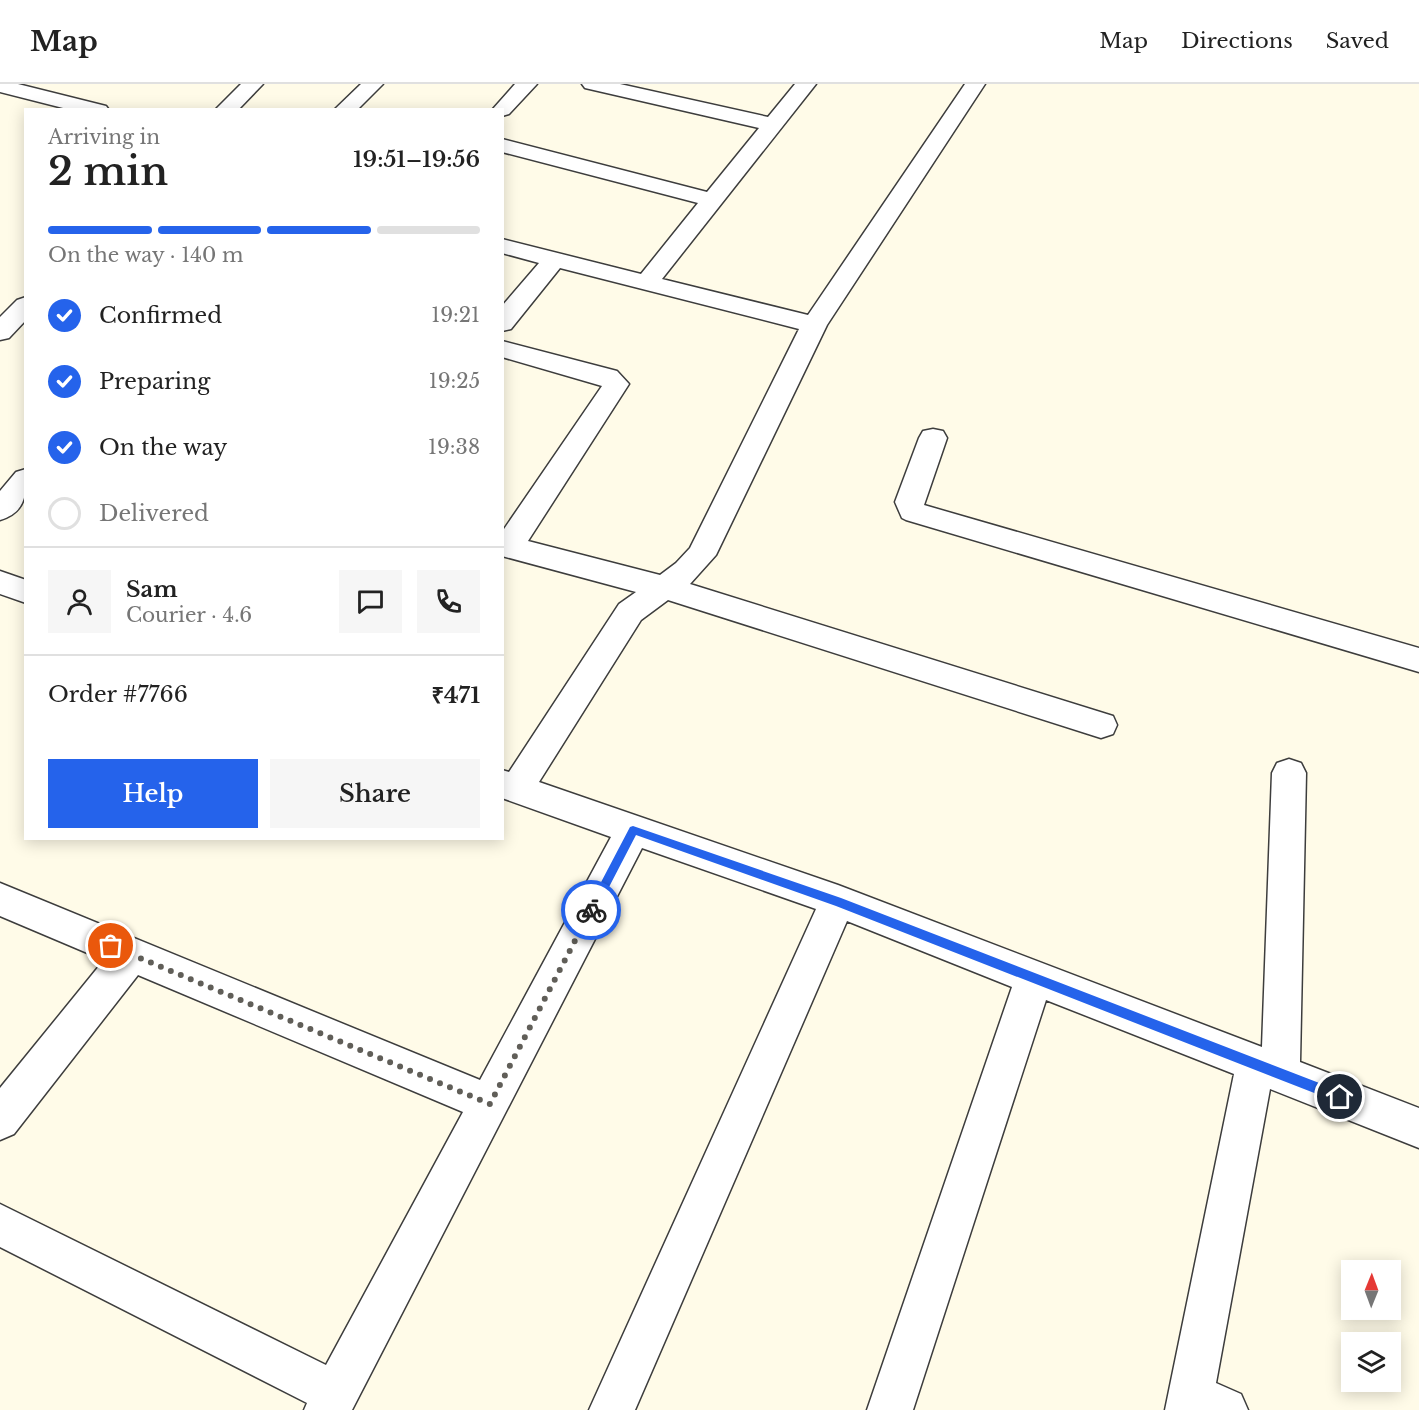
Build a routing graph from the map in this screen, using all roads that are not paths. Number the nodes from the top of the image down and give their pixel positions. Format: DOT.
graph roads {
  1 [pos="253,84"];
  2 [pos="373,84"];
  3 [pos="527,84"];
  4 [pos="592,84"];
  5 [pos="806,84"];
  6 [pos="975,84"];
  7 [pos="1,85"];
  8 [pos="91,108"];
  9 [pos="227,108"];
  10 [pos="347,108"];
  11 [pos="504,108"];
  12 [pos="773,125"];
  13 [pos="504,146"];
  14 [pos="712,200"];
  15 [pos="504,246"];
  16 [pos="555,258"];
  17 [pos="646,283"];
  18 [pos="24,308"];
  19 [pos="504,320"];
  20 [pos="814,325"];
  21 [pos="0,332"];
  22 [pos="504,350"];
  23 [pos="933,438"];
  24 [pos="24,481"];
  25 [pos="0,510"];
  26 [pos="505,546"];
  27 [pos="0,582"];
  28 [pos="662,586"];
  29 [pos="24,591"];
  30 [pos="1419,660"];
  31 [pos="1101,725"];
  32 [pos="1289,773"];
  33 [pos="509,787"];
  34 [pos="633,830"];
  35 [pos="838,901"];
  36 [pos="3,906"];
  37 [pos="132,954"];
  38 [pos="1034,978"];
  39 [pos="1268,1069"];
  40 [pos="490,1104"];
  41 [pos="0,1120"];
  42 [pos="1419,1128"];
  43 [pos="0,1225"];
  44 [pos="331,1402"];
  45 [pos="1202,1405"];
  46 [pos="612,1410"];
  47 [pos="890,1410"];
  1 -- 9 [label="street"];
  2 -- 10 [label="street"];
  3 -- 11 [label="street"];
  4 -- 12 [label="street"];
  5 -- 12 [label="street"];
  6 -- 20 [label="street"];
  7 -- 8 [label="street"];
  12 -- 14 [label="street"];
  13 -- 14 [label="street"];
  14 -- 17 [label="street"];
  15 -- 16 [label="street"];
  16 -- 17 [label="street"];
  16 -- 19 [label="street"];
  17 -- 20 [label="street"];
  18 -- 21 [label="street"];
  20 -- 28 [label="street"];
  22 -- 26 [label="street"];
  23 -- 30 [label="street"];
  24 -- 25 [label="street"];
  26 -- 28 [label="street"];
  27 -- 29 [label="street"];
  28 -- 31 [label="street"];
  28 -- 33 [label="street"];
  32 -- 39 [label="street"];
  33 -- 34 [label="street"];
  34 -- 35 [label="street"];
  34 -- 40 [label="street"];
  35 -- 38 [label="street"];
  35 -- 46 [label="street"];
  36 -- 37 [label="street"];
  37 -- 40 [label="street"];
  37 -- 41 [label="street"];
  38 -- 39 [label="street"];
  38 -- 47 [label="street"];
  39 -- 42 [label="street"];
  39 -- 45 [label="street"];
  40 -- 44 [label="street"];
  43 -- 44 [label="street"];
}
